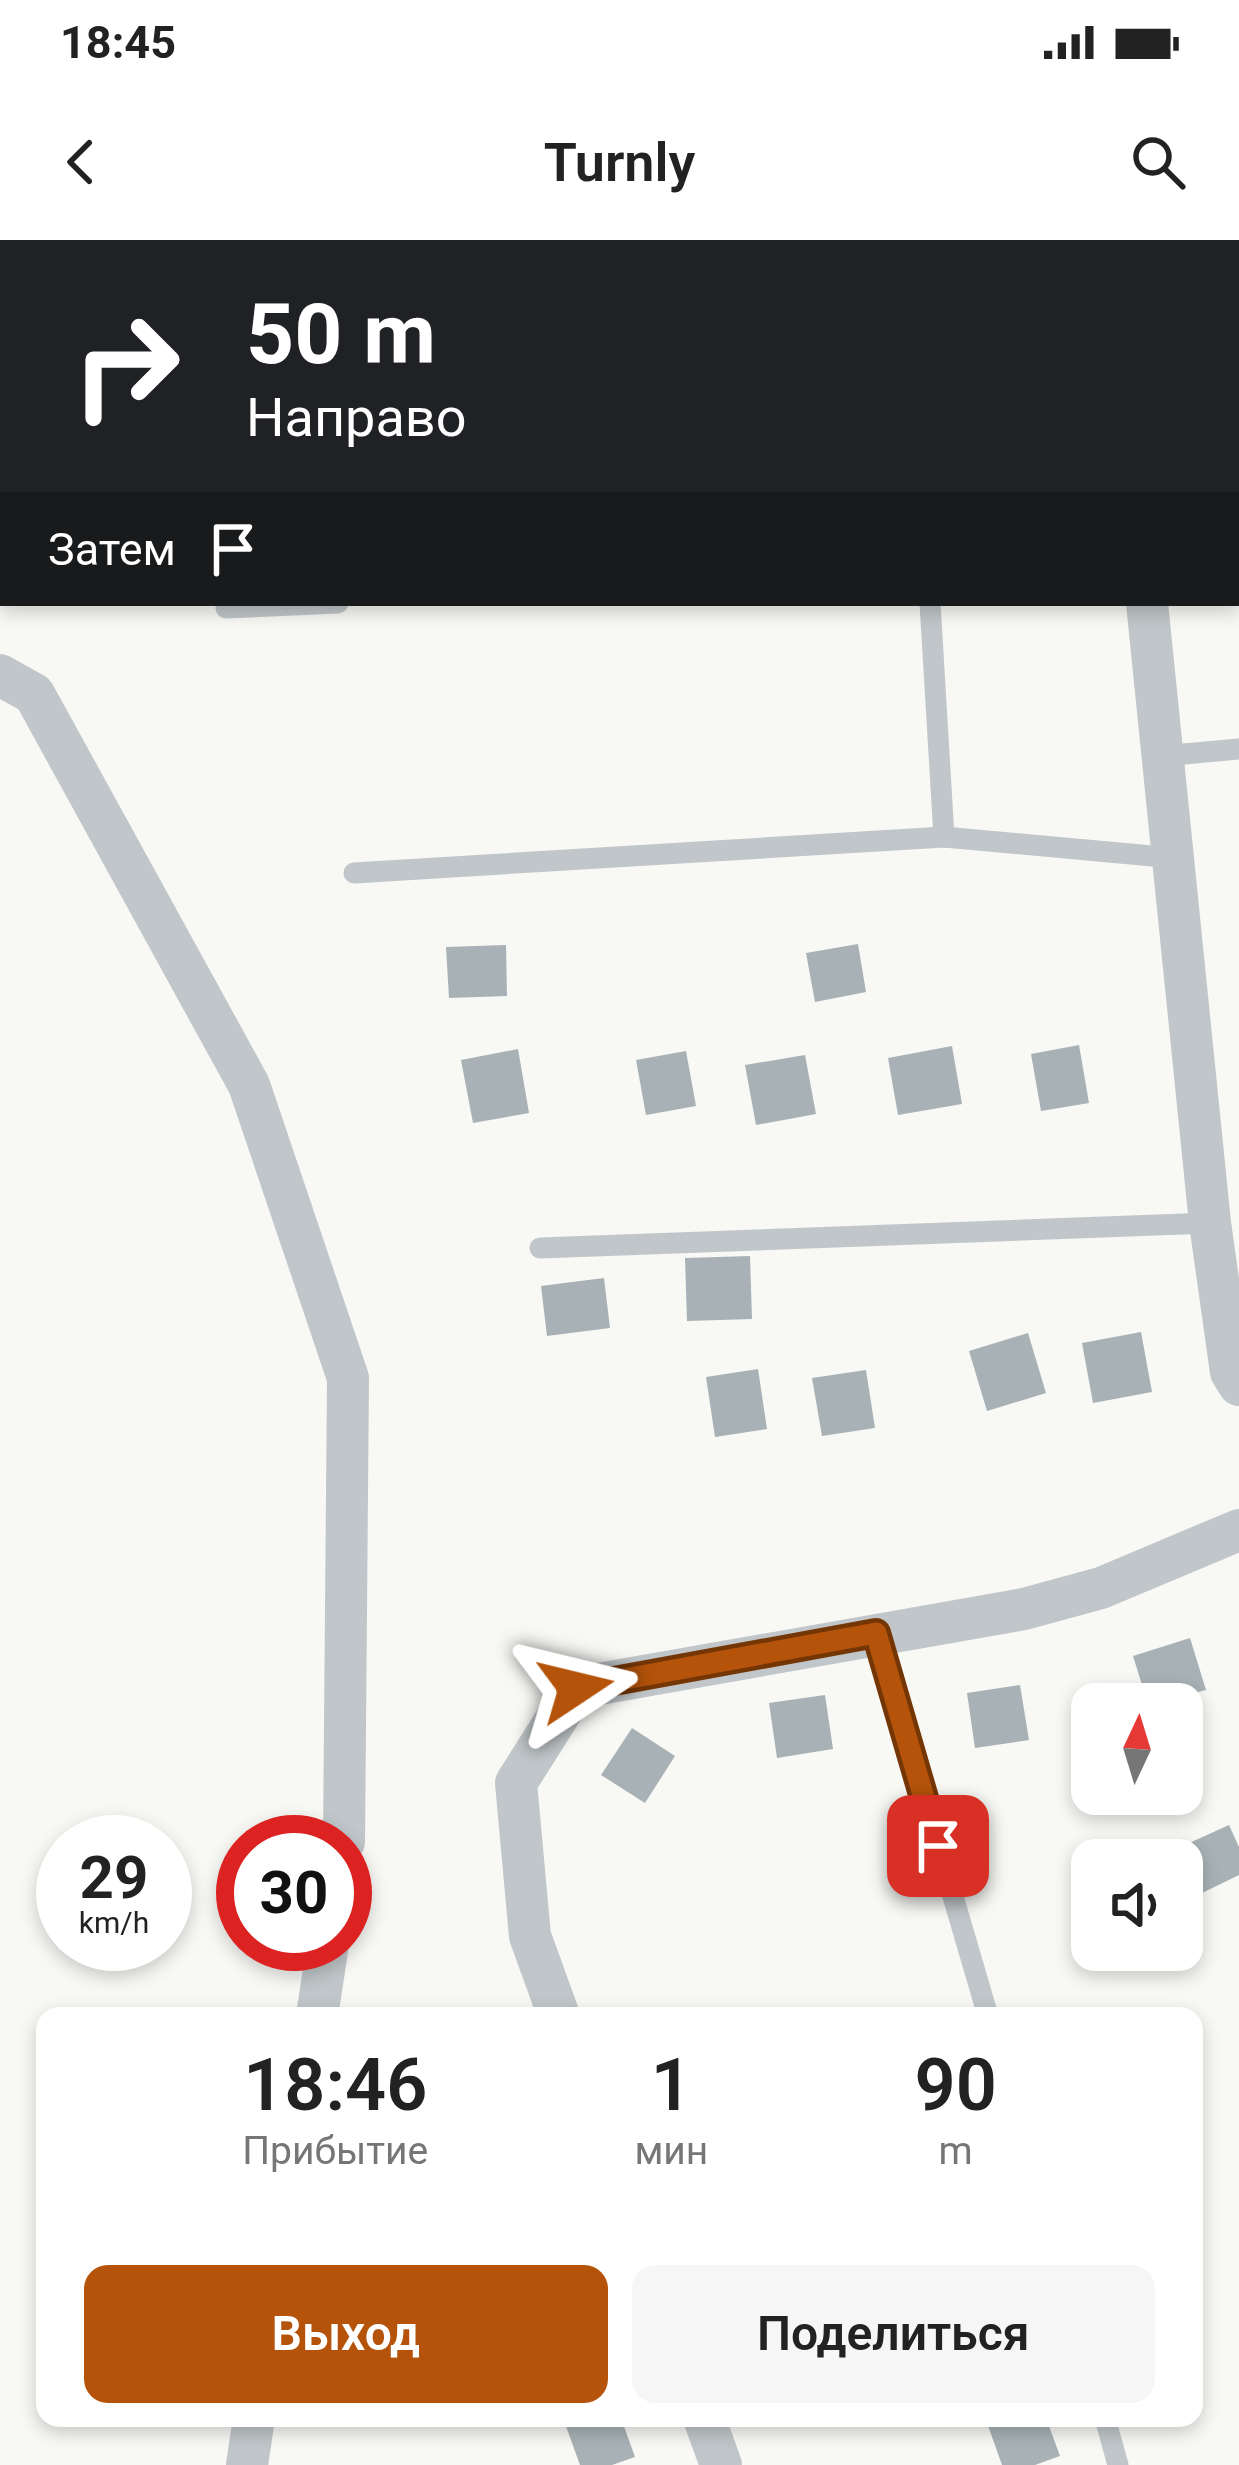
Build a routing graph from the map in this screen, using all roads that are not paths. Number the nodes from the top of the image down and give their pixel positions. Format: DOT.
graph roads {
  1 [pos="271,606"];
  2 [pos="930,606"];
  3 [pos="1147,606"];
  4 [pos="226,608"];
  5 [pos="0,675"];
  6 [pos="1239,748"];
  7 [pos="1162,756"];
  8 [pos="944,837"];
  9 [pos="1174,858"];
  10 [pos="354,873"];
  11 [pos="1210,1223"];
  12 [pos="540,1248"];
  13 [pos="1239,1385"];
  14 [pos="1239,1530"];
  15 [pos="876,1633"];
  16 [pos="344,1815"];
  17 [pos="324,1971"];
  18 [pos="318,2007"];
  19 [pos="556,2007"];
  20 [pos="985,2007"];
  21 [pos="253,2427"];
  22 [pos="707,2427"];
  23 [pos="1107,2427"];
  24 [pos="247,2465"];
  25 [pos="722,2465"];
  26 [pos="1118,2465"];
  1 -- 4 [label="lane"];
  2 -- 8 [label="lane"];
  3 -- 7 [label="street"];
  5 -- 16 [label="street"];
  6 -- 7 [label="lane"];
  7 -- 9 [label="street"];
  8 -- 9 [label="lane"];
  8 -- 10 [label="lane"];
  9 -- 11 [label="street"];
  11 -- 12 [label="lane"];
  11 -- 13 [label="street"];
  14 -- 15 [label="street"];
  15 -- 19 [label="street"];
  15 -- 20 [label="lane"];
  17 -- 18 [label="street"];
  21 -- 24 [label="street"];
  22 -- 25 [label="street"];
  23 -- 26 [label="lane"];
}
